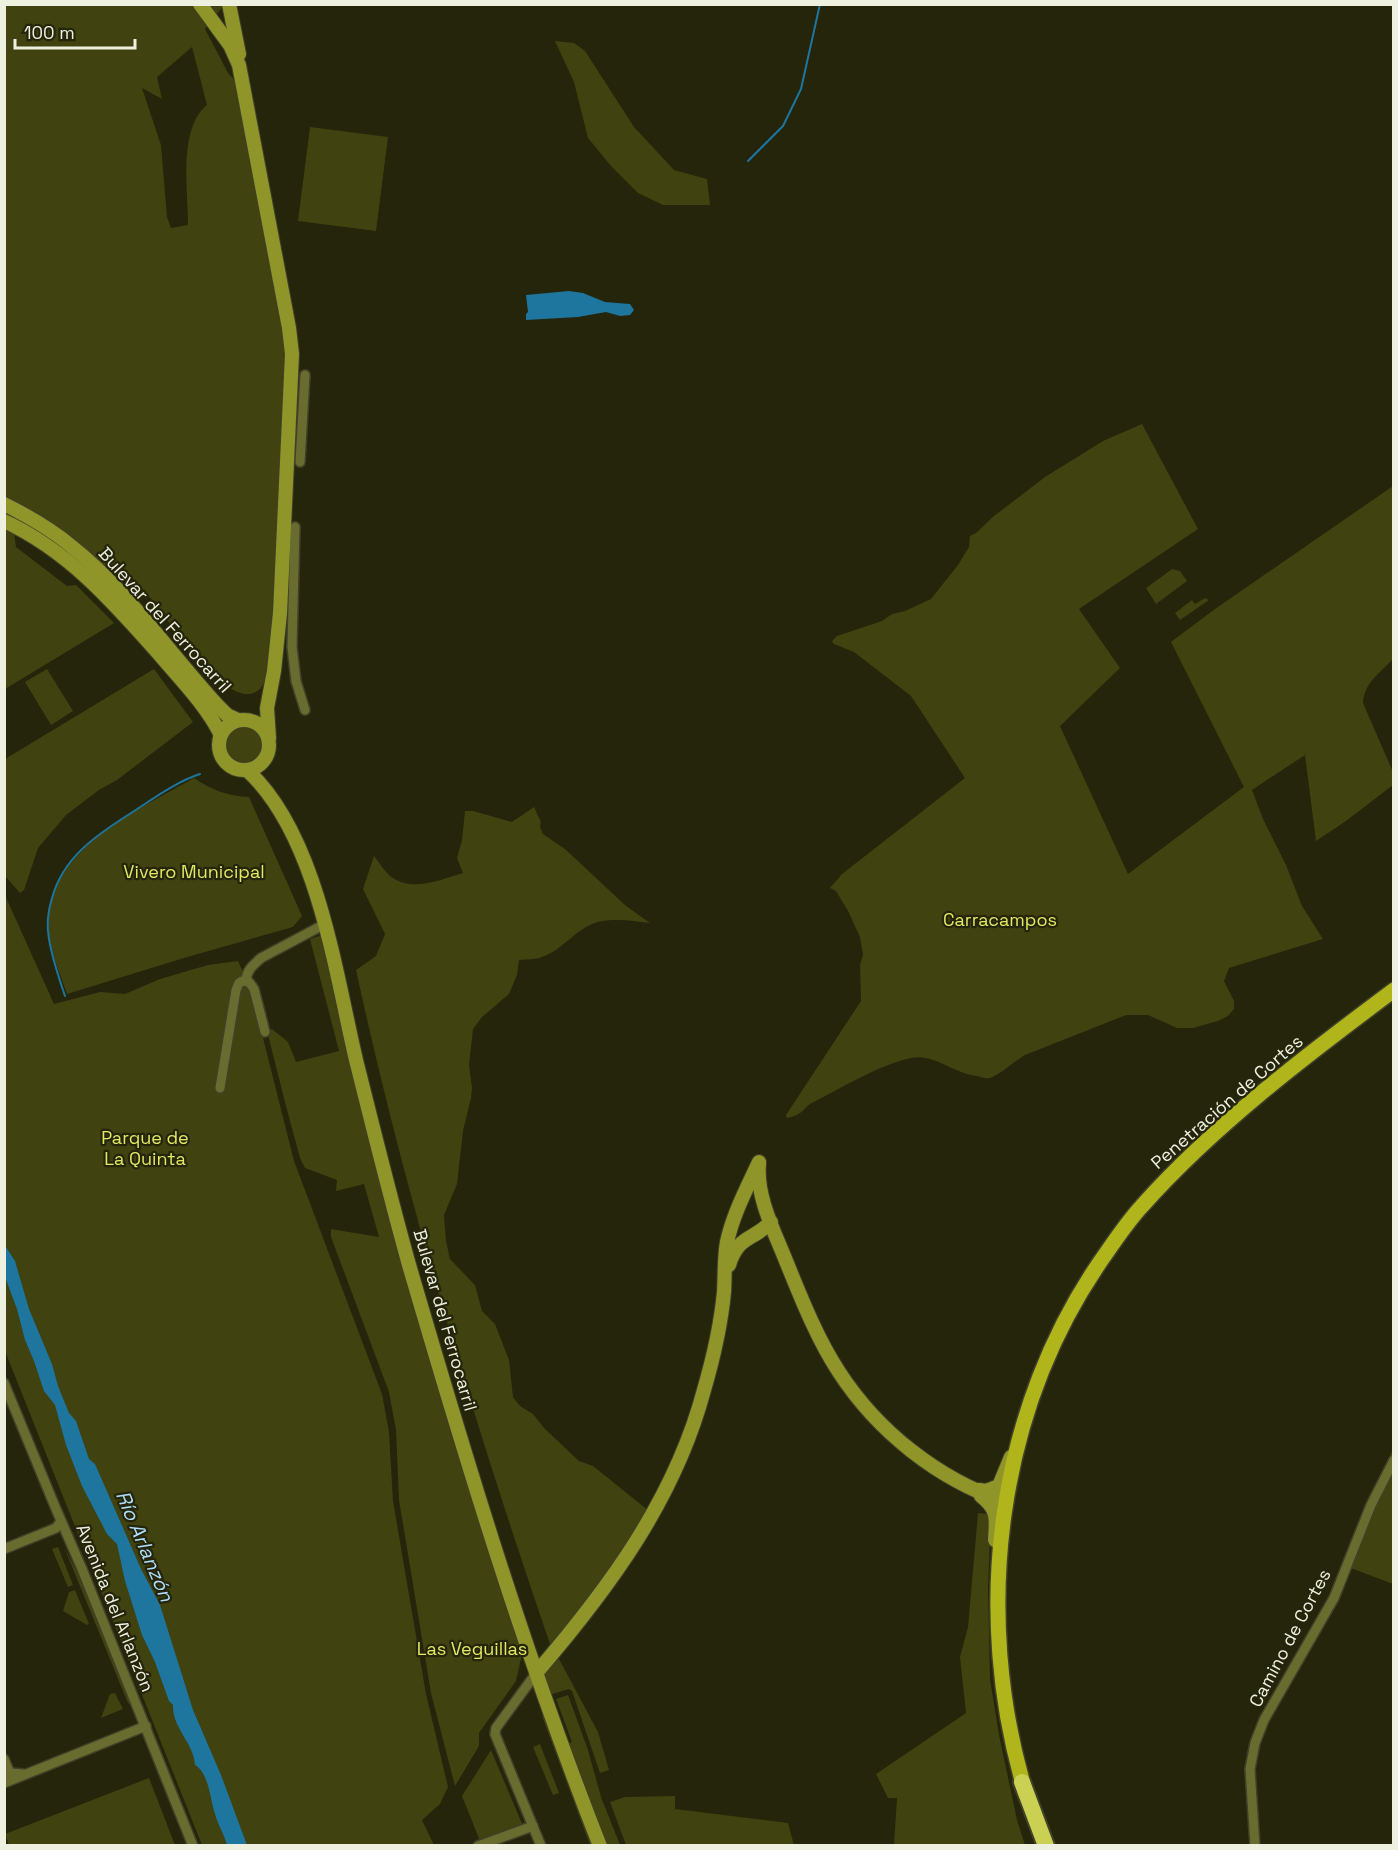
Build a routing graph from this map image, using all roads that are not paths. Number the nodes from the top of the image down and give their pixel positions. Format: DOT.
graph roads {
  1 [pos="200,4"];
  2 [pos="229,6"];
  3 [pos="233,22"];
  4 [pos="218,28"];
  5 [pos="239,65"];
  6 [pos="289,401"];
  7 [pos="300,462"];
  8 [pos="4,504"];
  9 [pos="4,520"];
  10 [pos="295,527"];
  11 [pos="268,698"];
  12 [pos="305,710"];
  13 [pos="240,720"];
  14 [pos="221,735"];
  15 [pos="269,738"];
  16 [pos="266,759"];
  17 [pos="247,770"];
  18 [pos="274,799"];
  19 [pos="325,924"];
  20 [pos="246,981"];
  21 [pos="1394,990"];
  22 [pos="265,1032"];
  23 [pos="220,1088"];
  24 [pos="742,1200"];
  25 [pos="764,1200"];
  26 [pos="771,1222"];
  27 [pos="758,1233"];
  28 [pos="778,1241"];
  29 [pos="724,1279"];
  30 [pos="4,1383"];
  31 [pos="1022,1431"];
  32 [pos="1394,1460"];
  33 [pos="972,1490"];
  34 [pos="1005,1502"];
  35 [pos="59,1524"];
  36 [pos="4,1549"];
  37 [pos="997,1585"];
  38 [pos="537,1672"];
  39 [pos="146,1726"];
  40 [pos="4,1759"];
  41 [pos="8,1777"];
  42 [pos="1022,1782"];
  43 [pos="533,1826"];
  44 [pos="193,1845"];
  45 [pos="478,1845"];
  46 [pos="541,1845"];
  47 [pos="600,1845"];
  48 [pos="1042,1845"];
  49 [pos="1254,1845"];
  1 -- 4 [label="main road"];
  2 -- 3 [label="main road"];
  2 -- 4 [label="main road"];
  3 -- 4 [label="main road"];
  3 -- 5 [label="main road"];
  4 -- 5 [label="main road"];
  5 -- 6 [label="main road"];
  6 -- 7 [label="street"];
  6 -- 11 [label="main road"];
  8 -- 13 [label="main road, Bulevar del Ferrocarril"];
  9 -- 14 [label="main road, Bulevar del Ferrocarril"];
  10 -- 12 [label="street"];
  11 -- 13 [label="main road"];
  11 -- 15 [label="main road"];
  13 -- 14 [label="main road"];
  13 -- 15 [label="main road"];
  14 -- 17 [label="main road"];
  15 -- 16 [label="main road"];
  16 -- 17 [label="main road"];
  16 -- 18 [label="main road, Bulevar del Ferrocarril"];
  17 -- 18 [label="main road, Bulevar del Ferrocarril"];
  18 -- 19 [label="main road, Bulevar del Ferrocarril"];
  19 -- 20 [label="street"];
  19 -- 38 [label="main road, Bulevar del Ferrocarril"];
  20 -- 22 [label="street"];
  20 -- 23 [label="street"];
  21 -- 31 [label="main road, Penetración de Cortes"];
  24 -- 25 [label="main road"];
  24 -- 25 [label="main road"];
  24 -- 29 [label="main road"];
  25 -- 26 [label="main road"];
  26 -- 27 [label="main road"];
  26 -- 28 [label="main road"];
  27 -- 28 [label="main road"];
  27 -- 29 [label="main road"];
  28 -- 33 [label="main road"];
  29 -- 38 [label="main road"];
  30 -- 35 [label="street, Avenida del Arlanzón"];
  31 -- 33 [label="main road"];
  31 -- 34 [label="main road, Penetración de Cortes"];
  32 -- 49 [label="street, Camino de Cortes"];
  33 -- 34 [label="main road"];
  33 -- 37 [label="main road"];
  34 -- 37 [label="main road, Penetración de Cortes"];
  35 -- 36 [label="street"];
  35 -- 39 [label="street, Avenida del Arlanzón"];
  37 -- 42 [label="main road, Penetración de Cortes"];
  38 -- 43 [label="street"];
  38 -- 47 [label="main road, Bulevar del Ferrocarril"];
  39 -- 41 [label="street"];
  39 -- 44 [label="street, Avenida del Arlanzón"];
  40 -- 41 [label="street"];
  42 -- 48 [label="highway"];
  43 -- 45 [label="street"];
  43 -- 46 [label="street"];
}
